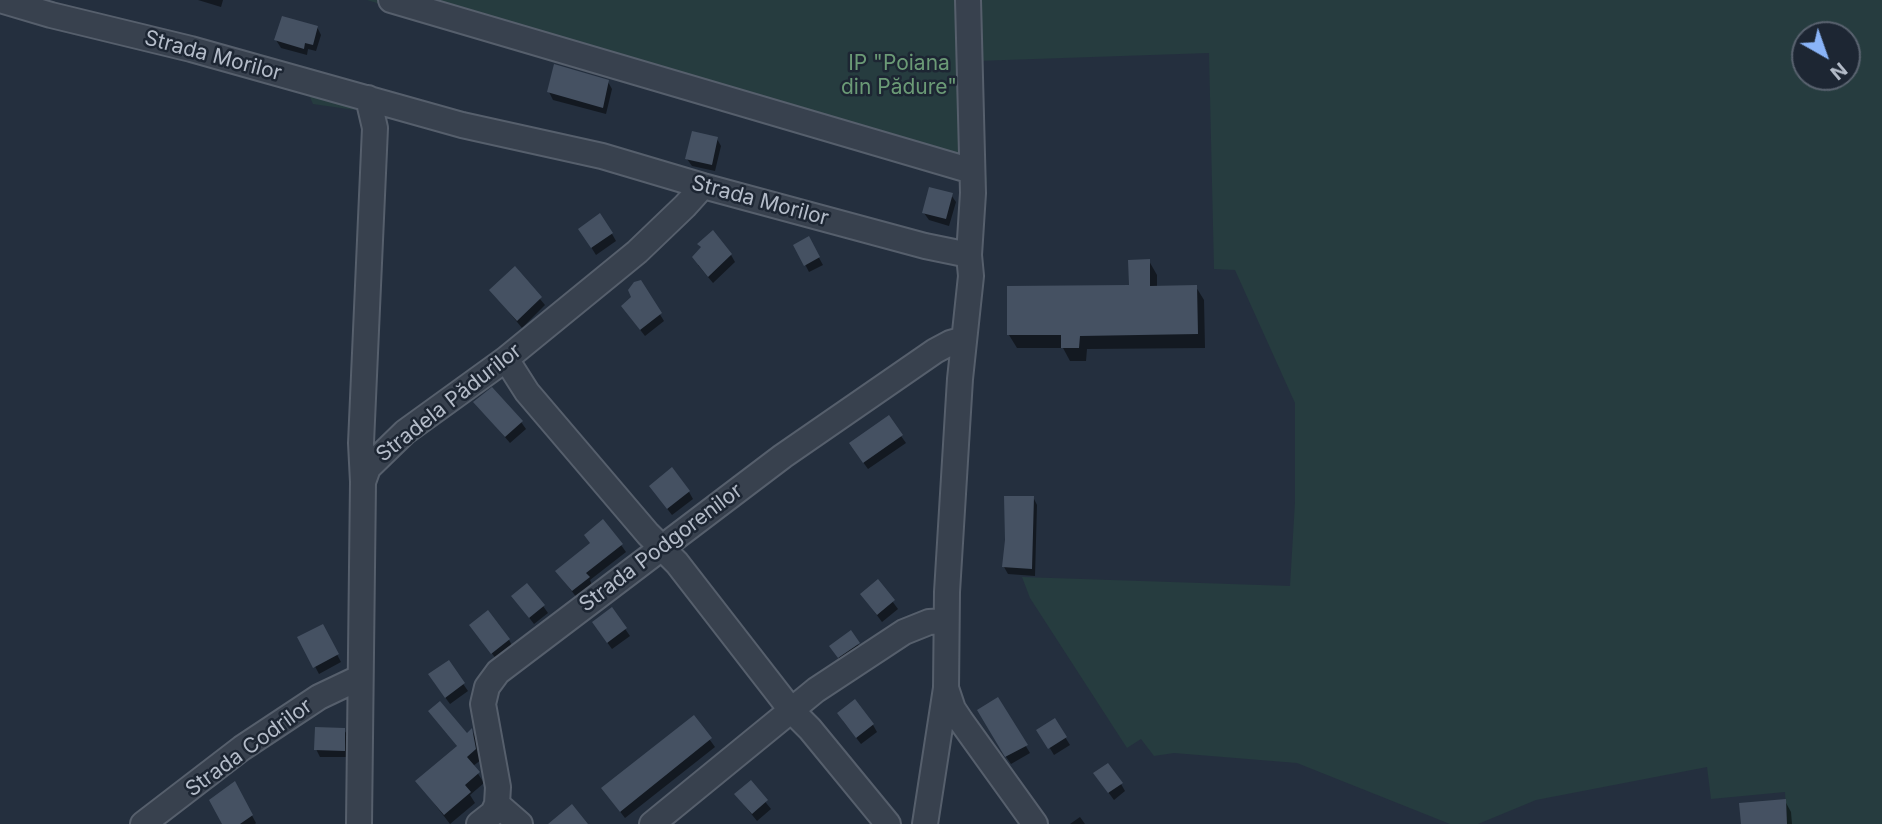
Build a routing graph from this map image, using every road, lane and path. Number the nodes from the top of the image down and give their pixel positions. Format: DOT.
graph roads {
  1 [pos="0,0"];
  2 [pos="391,0"];
  3 [pos="968,0"];
  4 [pos="368,98"];
  5 [pos="972,171"];
  6 [pos="703,186"];
  7 [pos="969,255"];
  8 [pos="964,339"];
  9 [pos="506,359"];
  10 [pos="363,482"];
  11 [pos="661,547"];
  12 [pos="946,621"];
  13 [pos="359,678"];
  14 [pos="946,688"];
  15 [pos="791,710"];
  16 [pos="497,803"];
  17 [pos="143,824"];
  18 [pos="359,824"];
  19 [pos="479,824"];
  20 [pos="520,824"];
  21 [pos="652,824"];
  22 [pos="888,824"];
  23 [pos="925,824"];
  24 [pos="1035,824"];
  1 -- 4 [label="street, Strada Morilor"];
  2 -- 5 [label="street"];
  3 -- 5 [label="street"];
  4 -- 6 [label="street, Strada Morilor"];
  4 -- 10 [label="street"];
  5 -- 7 [label="street"];
  6 -- 7 [label="street, Strada Morilor"];
  6 -- 9 [label="street, Stradela Pădurilor"];
  7 -- 8 [label="street"];
  8 -- 11 [label="street, Strada Podgorenilor"];
  8 -- 12 [label="street"];
  9 -- 10 [label="street, Stradela Pădurilor"];
  9 -- 11 [label="street"];
  10 -- 13 [label="street, Stradela Pădurilor"];
  11 -- 15 [label="street"];
  11 -- 16 [label="street, Strada Podgorenilor"];
  12 -- 14 [label="street"];
  12 -- 15 [label="street"];
  13 -- 17 [label="street, Strada Codrilor"];
  13 -- 18 [label="street, Stradela Pădurilor"];
  14 -- 23 [label="street"];
  14 -- 24 [label="street"];
  15 -- 21 [label="street"];
  15 -- 22 [label="street"];
  16 -- 19 [label="street"];
  16 -- 20 [label="street"];
}
